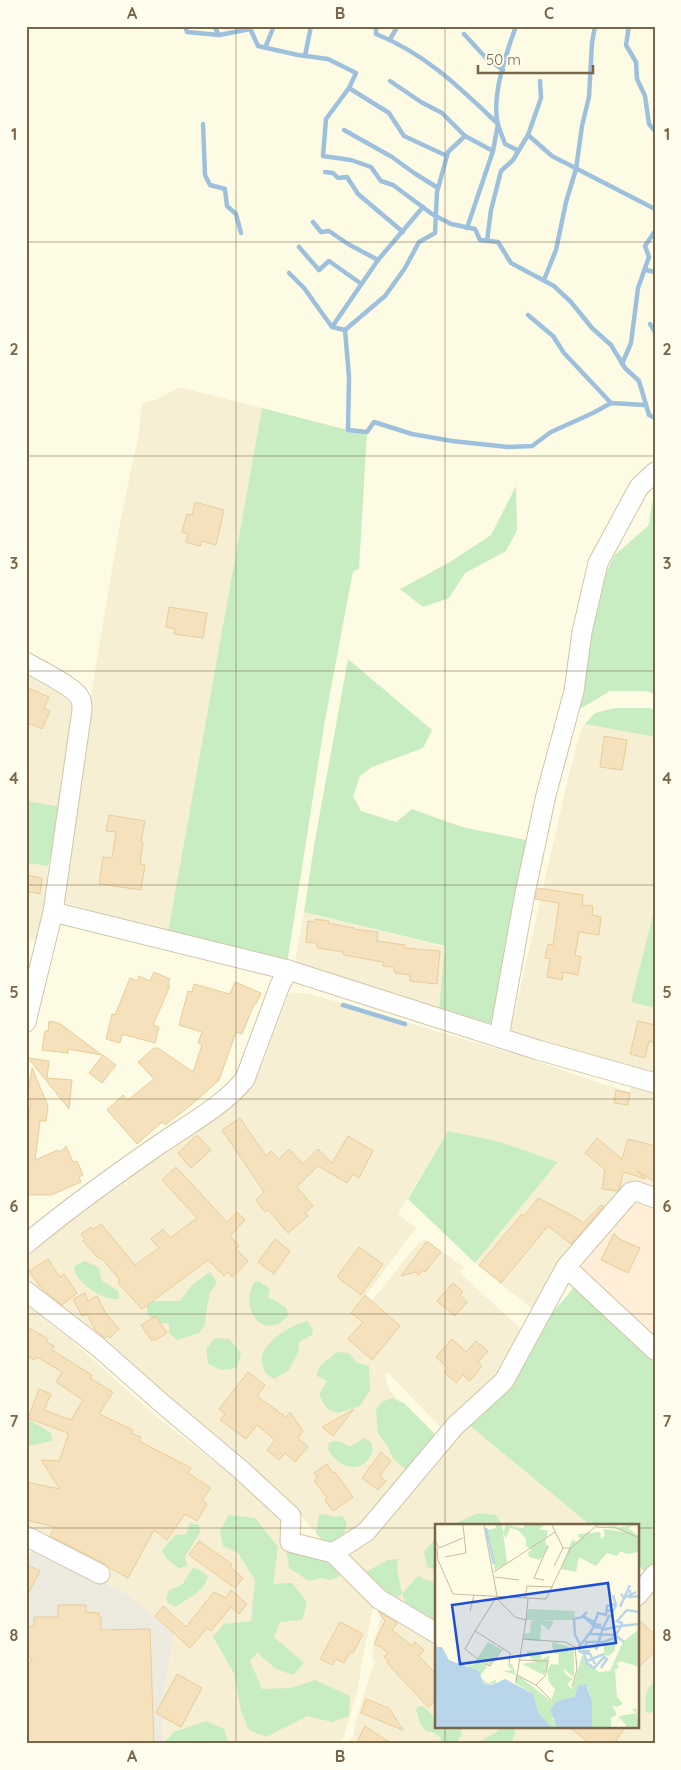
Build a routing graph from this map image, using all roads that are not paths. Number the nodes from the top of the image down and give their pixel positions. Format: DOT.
graph roads {
  1 [pos="655,472"];
  2 [pos="26,662"];
  3 [pos="53,912"];
  4 [pos="35,946"];
  5 [pos="288,970"];
  6 [pos="26,1022"];
  7 [pos="499,1037"];
  8 [pos="655,1083"];
  9 [pos="655,1198"];
  10 [pos="26,1244"];
  11 [pos="566,1267"];
  12 [pos="26,1291"];
  13 [pos="655,1350"];
  14 [pos="26,1536"];
  15 [pos="333,1553"];
  16 [pos="100,1574"];
  17 [pos="655,1574"];
  18 [pos="638,1595"];
  19 [pos="435,1632"];
  1 -- 7 [label="street"];
  2 -- 3 [label="street"];
  3 -- 4 [label="street"];
  3 -- 5 [label="street"];
  4 -- 6 [label="street"];
  5 -- 7 [label="street"];
  5 -- 10 [label="street"];
  7 -- 8 [label="street"];
  9 -- 11 [label="street"];
  11 -- 13 [label="street"];
  11 -- 15 [label="street"];
  12 -- 15 [label="street"];
  14 -- 16 [label="street"];
  15 -- 19 [label="street"];
  17 -- 18 [label="street"];
}
